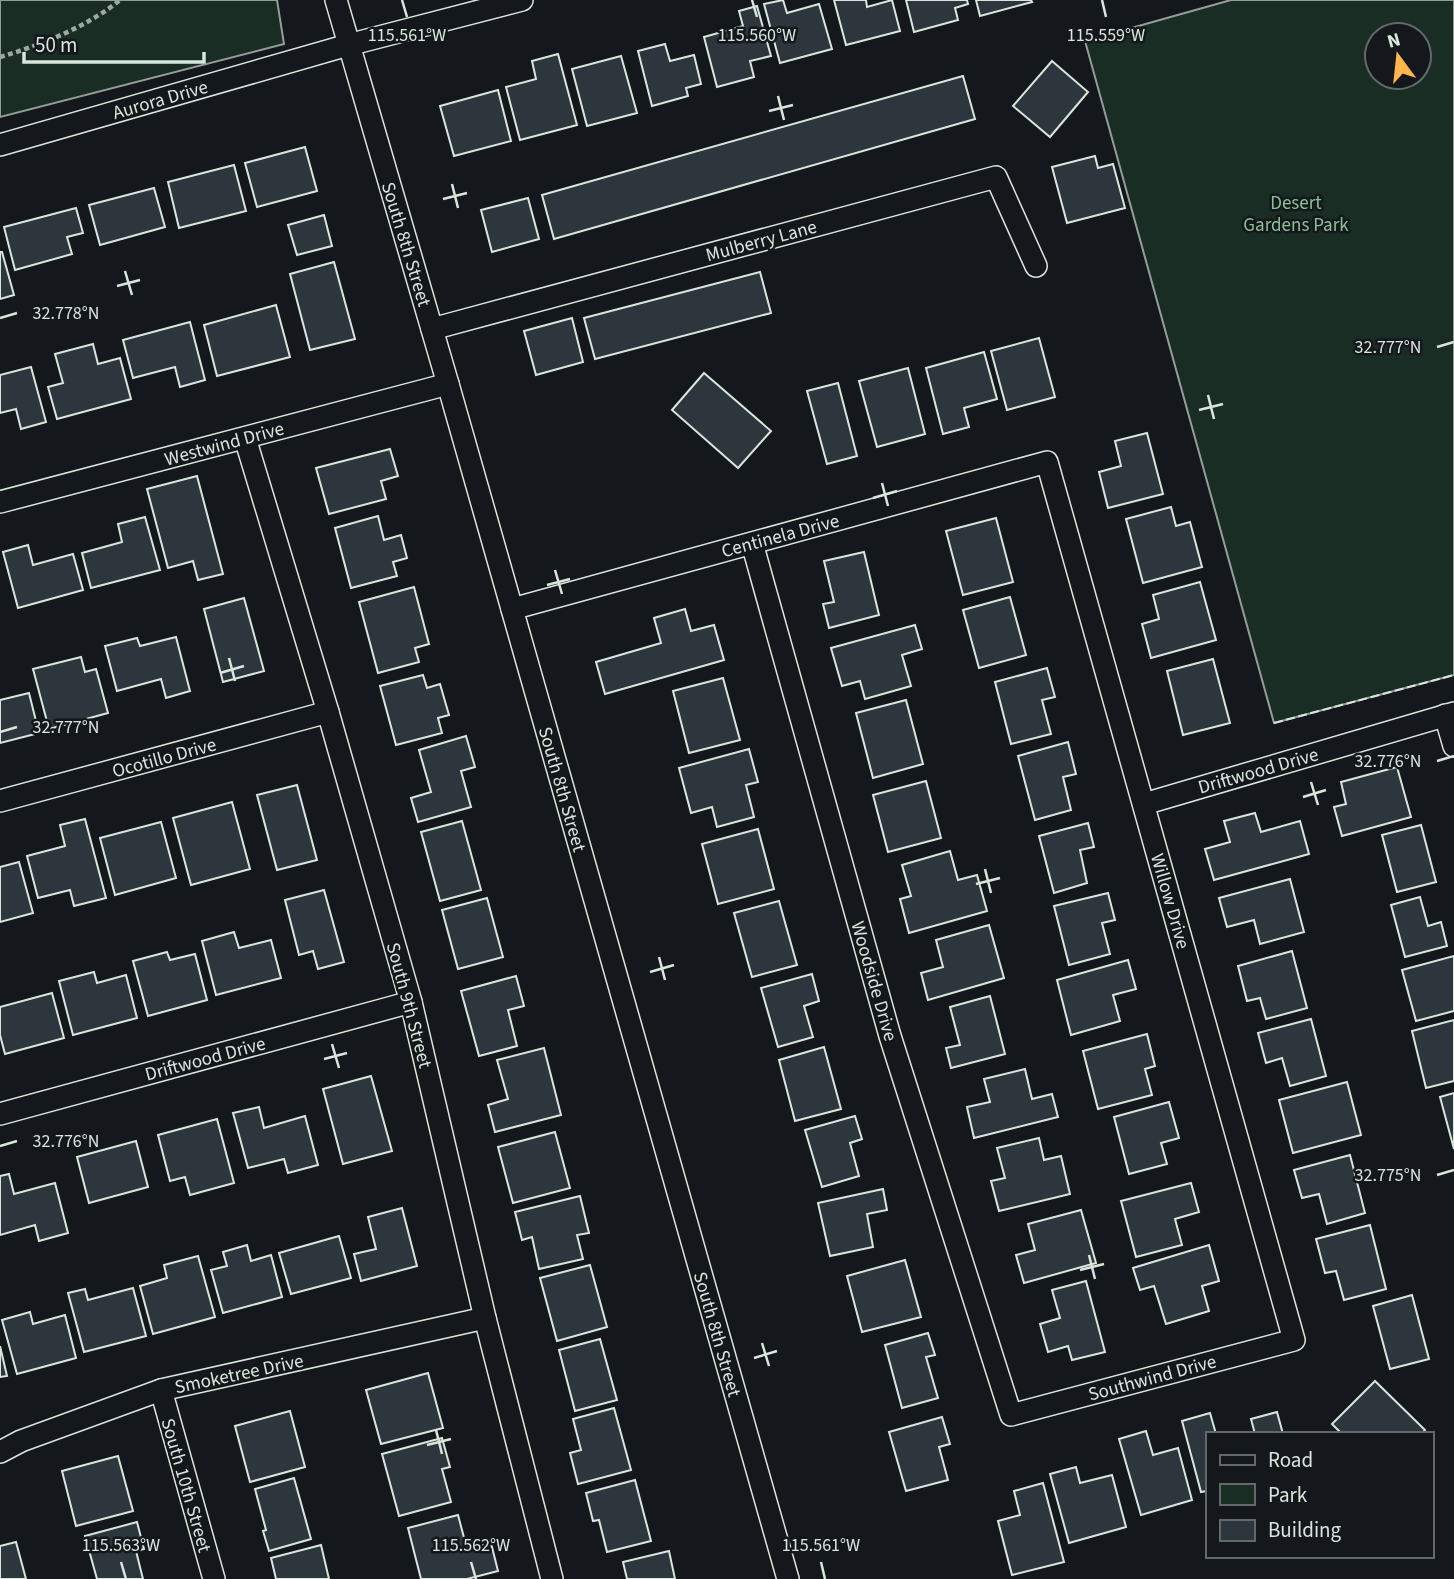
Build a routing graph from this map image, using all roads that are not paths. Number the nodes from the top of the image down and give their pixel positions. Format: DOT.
graph roads {
  1 [pos="335,0"];
  2 [pos="522,0"];
  3 [pos="348,45"];
  4 [pos="0,145"];
  5 [pos="1036,266"];
  6 [pos="432,328"];
  7 [pos="448,384"];
  8 [pos="245,438"];
  9 [pos="1047,462"];
  10 [pos="0,502"];
  11 [pos="752,543"];
  12 [pos="512,609"];
  13 [pos="328,712"];
  14 [pos="1450,714"];
  15 [pos="1454,746"];
  16 [pos="0,801"];
  17 [pos="1144,804"];
  18 [pos="411,1002"];
  19 [pos="0,1114"];
  20 [pos="485,1318"];
  21 [pos="1294,1340"];
  22 [pos="161,1390"];
  23 [pos="1011,1415"];
  24 [pos="0,1452"];
  25 [pos="214,1579"];
  26 [pos="552,1579"];
  27 [pos="788,1579"];
  1 -- 3 [label="street, South 8th Street"];
  2 -- 3 [label="street, Aurora Drive"];
  3 -- 4 [label="street, Aurora Drive"];
  3 -- 6 [label="street, South 8th Street"];
  5 -- 6 [label="street, Mulberry Lane"];
  6 -- 7 [label="street, South 8th Street"];
  7 -- 8 [label="street, Westwind Drive"];
  7 -- 12 [label="street, South 8th Street"];
  8 -- 10 [label="street, Westwind Drive"];
  8 -- 13 [label="street, South 9th Street"];
  9 -- 11 [label="street, Centinela Drive"];
  9 -- 17 [label="street, Willow Drive"];
  11 -- 12 [label="street, Centinela Drive"];
  11 -- 23 [label="street, Woodside Drive"];
  12 -- 27 [label="street, South 8th Street"];
  13 -- 16 [label="street, Ocotillo Drive"];
  13 -- 18 [label="street, South 9th Street"];
  14 -- 15 [label="street"];
  14 -- 17 [label="street, Driftwood Drive"];
  17 -- 21 [label="street, Willow Drive"];
  18 -- 19 [label="street, Driftwood Drive"];
  18 -- 20 [label="street, South 9th Street"];
  20 -- 22 [label="street, Smoketree Drive"];
  20 -- 26 [label="street, South 9th Street"];
  21 -- 23 [label="street, Southwind Drive"];
  22 -- 24 [label="street, Smoketree Drive"];
  22 -- 25 [label="street, South 10th Street"];
}
